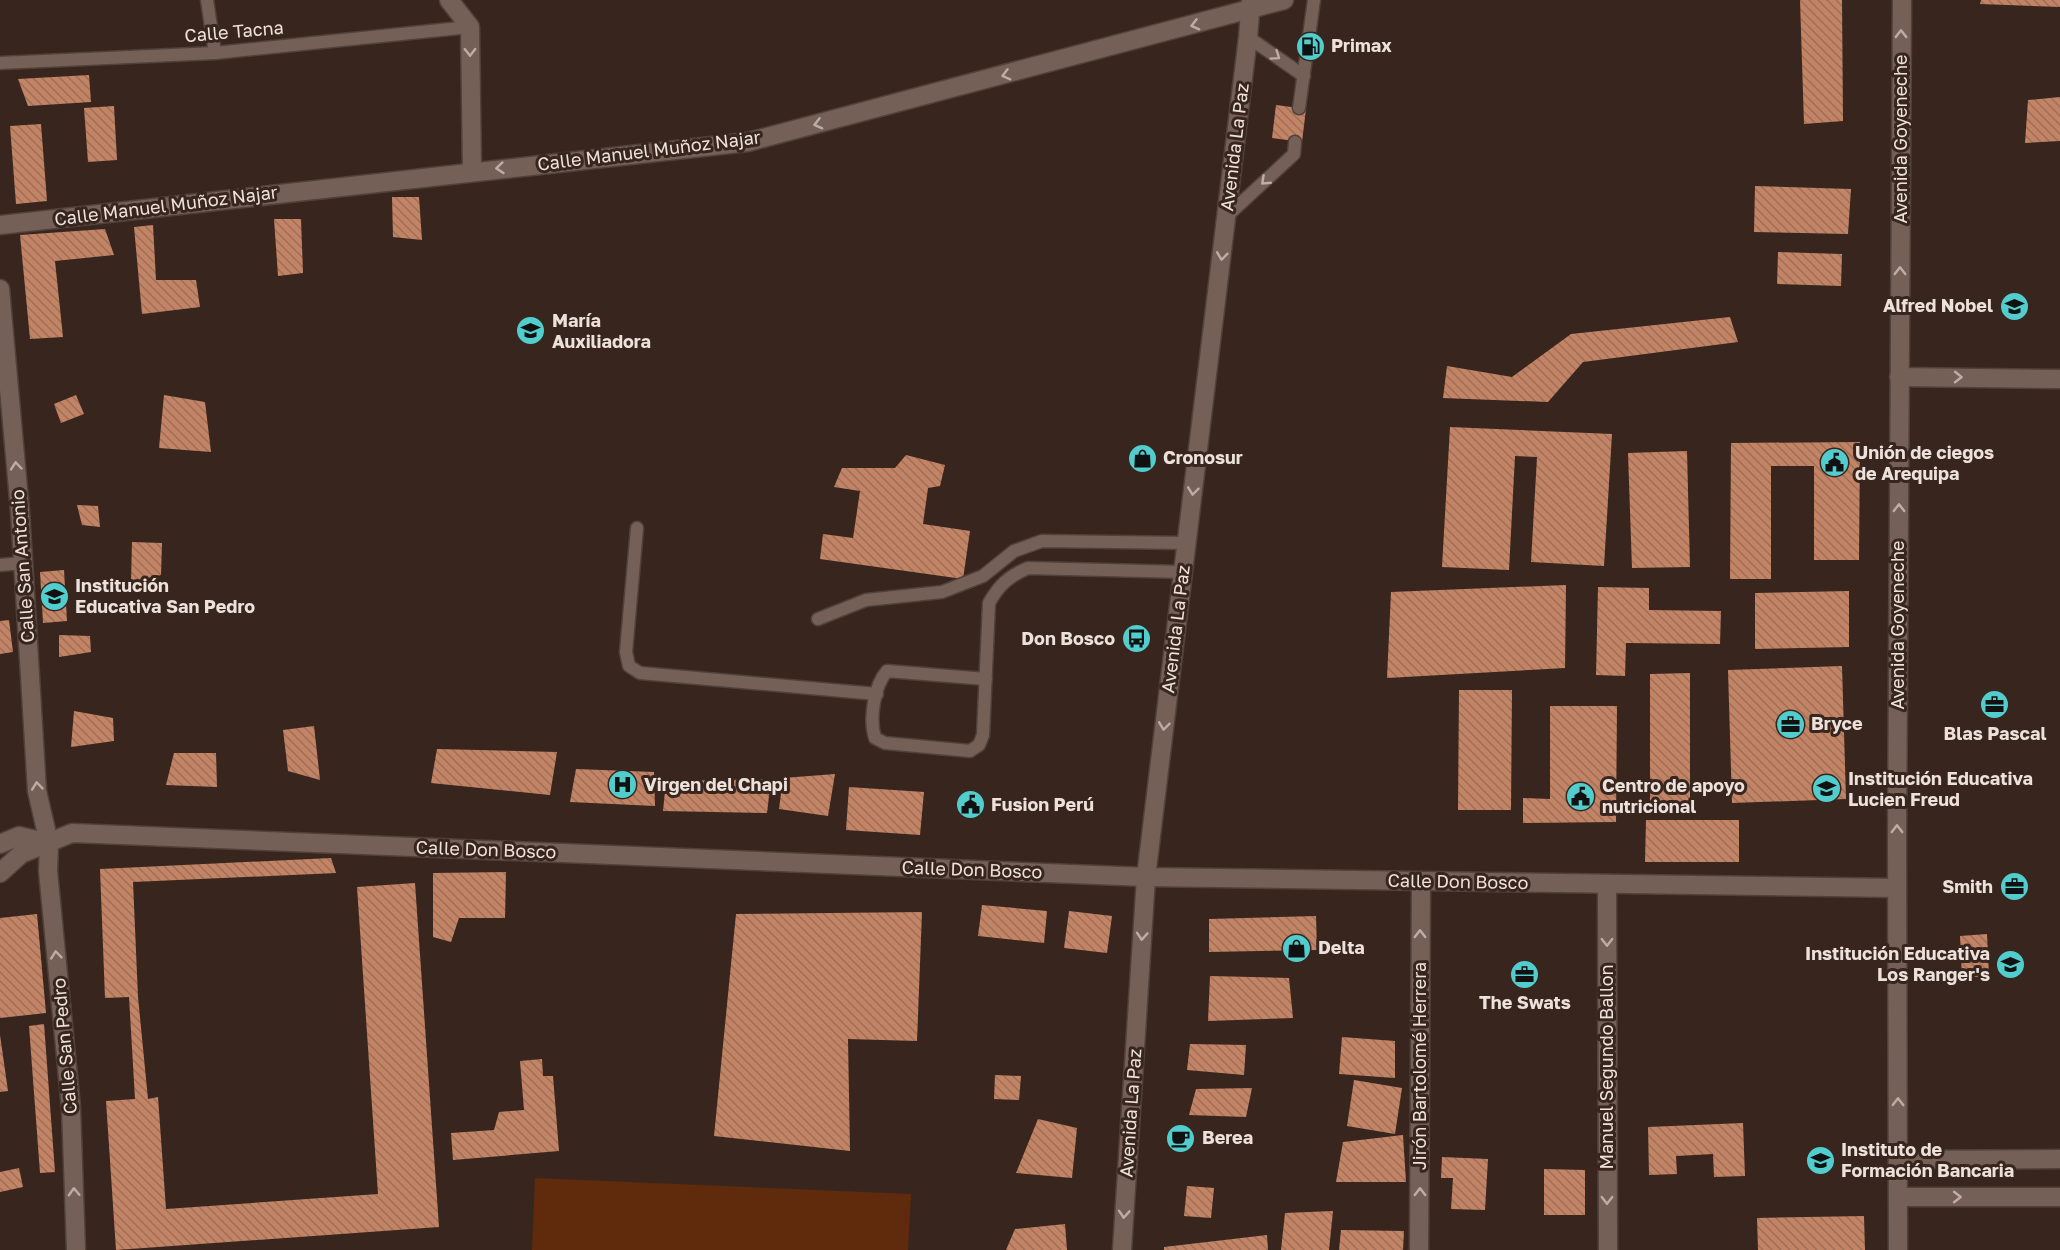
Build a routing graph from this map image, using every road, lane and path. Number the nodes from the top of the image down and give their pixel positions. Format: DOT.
graph roads {
  1 [pos="207,0"];
  2 [pos="449,0"];
  3 [pos="1284,0"];
  4 [pos="1314,0"];
  5 [pos="1902,0"];
  6 [pos="1251,5"];
  7 [pos="470,27"];
  8 [pos="1248,37"];
  9 [pos="215,53"];
  10 [pos="0,63"];
  11 [pos="1304,76"];
  12 [pos="1299,108"];
  13 [pos="1295,142"];
  14 [pos="472,171"];
  15 [pos="1227,216"];
  16 [pos="0,225"];
  17 [pos="0,288"];
  18 [pos="1899,377"];
  19 [pos="2060,379"];
  20 [pos="637,528"];
  21 [pos="1186,543"];
  22 [pos="23,563"];
  23 [pos="0,565"];
  24 [pos="1183,572"];
  25 [pos="818,619"];
  26 [pos="986,678"];
  27 [pos="877,694"];
  28 [pos="49,843"];
  29 [pos="0,844"];
  30 [pos="0,873"];
  31 [pos="1146,878"];
  32 [pos="1421,881"];
  33 [pos="1607,884"];
  34 [pos="1897,888"];
  35 [pos="2060,1159"];
  36 [pos="1898,1160"];
  37 [pos="1898,1197"];
  38 [pos="2060,1197"];
  39 [pos="76,1250"];
  40 [pos="1122,1250"];
  41 [pos="1419,1250"];
  42 [pos="1608,1250"];
  43 [pos="1898,1250"];
  1 -- 9 [label="lane"];
  2 -- 7 [label="street"];
  3 -- 6 [label="street, Calle Manuel Muñoz Najar"];
  4 -- 11 [label="lane"];
  18 -- 5 [label="street, Avenida Goyeneche, one-way"];
  6 -- 8 [label="street, Avenida La Paz"];
  6 -- 14 [label="street, Calle Manuel Muñoz Najar, one-way"];
  7 -- 9 [label="lane, Calle Tacna"];
  7 -- 14 [label="street, one-way"];
  8 -- 11 [label="lane, one-way"];
  8 -- 15 [label="street, Avenida La Paz"];
  9 -- 10 [label="lane, Calle Tacna"];
  11 -- 12 [label="lane"];
  13 -- 15 [label="lane, one-way"];
  14 -- 16 [label="street, Calle Manuel Muñoz Najar"];
  15 -- 21 [label="street, Avenida La Paz, one-way"];
  22 -- 17 [label="street, Calle San Antonio, one-way"];
  18 -- 19 [label="street, one-way"];
  34 -- 18 [label="street, Avenida Goyeneche, one-way"];
  20 -- 27 [label="lane"];
  21 -- 24 [label="street, Avenida La Paz"];
  21 -- 25 [label="lane"];
  22 -- 23 [label="lane"];
  28 -- 22 [label="street, Calle San Antonio, one-way"];
  24 -- 26 [label="lane"];
  24 -- 31 [label="street, Avenida La Paz, one-way"];
  26 -- 27 [label="lane"];
  26 -- 27 [label="lane"];
  28 -- 29 [label="street"];
  28 -- 30 [label="street, Calle Don Bosco"];
  28 -- 31 [label="street, Calle Don Bosco"];
  39 -- 28 [label="street, Calle San Pedro, one-way"];
  31 -- 32 [label="street, Calle Don Bosco"];
  31 -- 40 [label="street, Avenida La Paz, one-way"];
  32 -- 33 [label="street, Calle Don Bosco"];
  41 -- 32 [label="street, Jirón Bartolomé Herrera, one-way"];
  33 -- 34 [label="street, Calle Don Bosco"];
  33 -- 42 [label="street, Manuel Segundo Ballon, one-way"];
  36 -- 34 [label="street, Avenida Goyeneche, one-way"];
  35 -- 36 [label="street"];
  36 -- 37 [label="street, Avenida Goyeneche"];
  37 -- 38 [label="street, one-way"];
  37 -- 43 [label="street, Avenida Goyeneche"];
}
